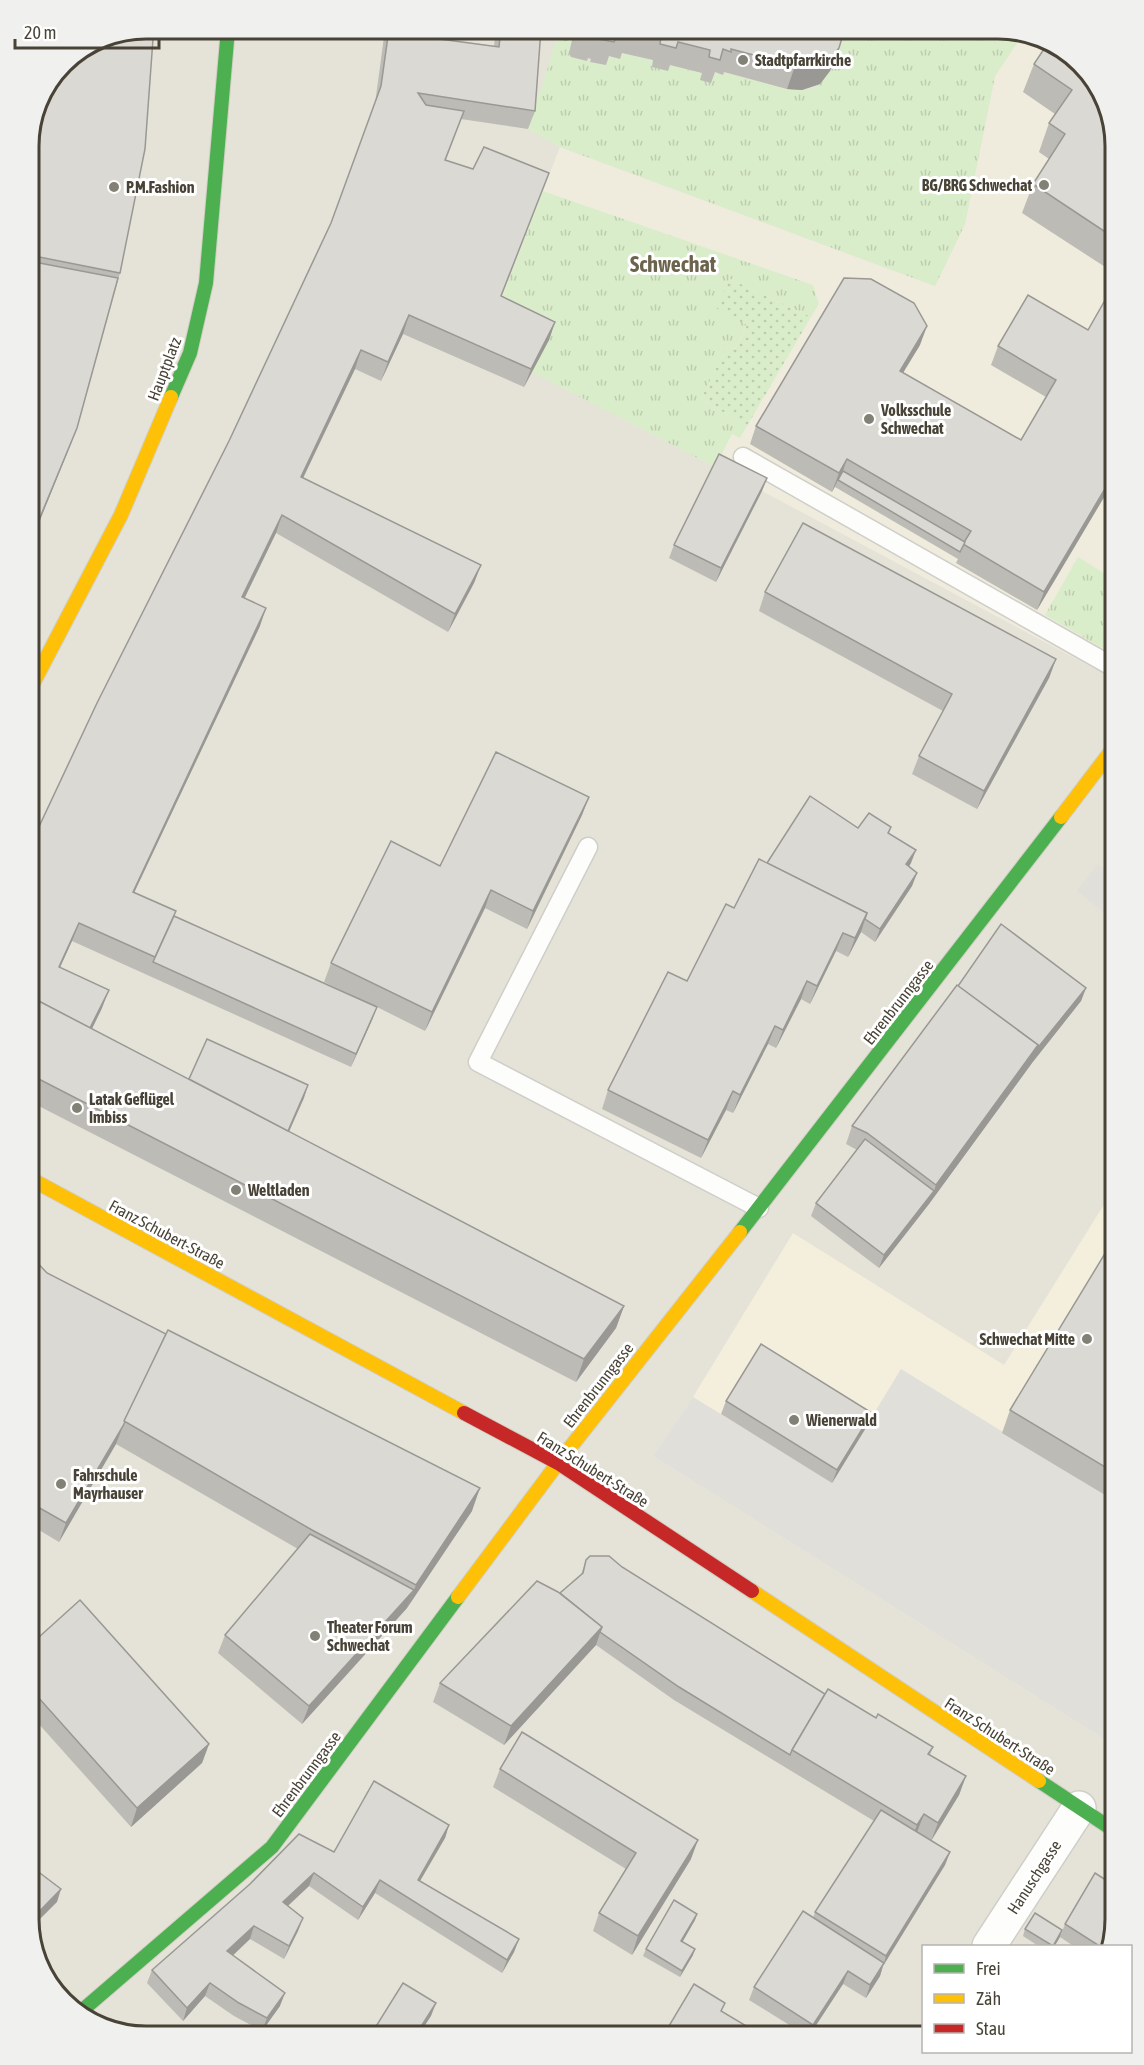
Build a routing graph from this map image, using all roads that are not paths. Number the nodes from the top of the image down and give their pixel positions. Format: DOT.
graph roads {
  1 [pos="227,39"];
  2 [pos="743,457"];
  3 [pos="1105,662"];
  4 [pos="39,672"];
  5 [pos="1105,760"];
  6 [pos="588,847"];
  7 [pos="39,1183"];
  8 [pos="759,1208"];
  9 [pos="558,1464"];
  10 [pos="1079,1808"];
  11 [pos="1105,1824"];
  12 [pos="990,1945"];
  13 [pos="85,2008"];
  1 -- 4 [label="street, Hauptplatz"];
  2 -- 3 [label="lane"];
  5 -- 8 [label="street, Ehrenbrunngasse"];
  6 -- 8 [label="lane"];
  7 -- 9 [label="street, Franz Schubert-Straße"];
  8 -- 9 [label="street, Ehrenbrunngasse"];
  9 -- 10 [label="street, Franz Schubert-Straße"];
  9 -- 13 [label="street, Ehrenbrunngasse"];
  10 -- 11 [label="street, Franz Schubert-Straße"];
  10 -- 12 [label="street, Hanuschgasse"];
}
